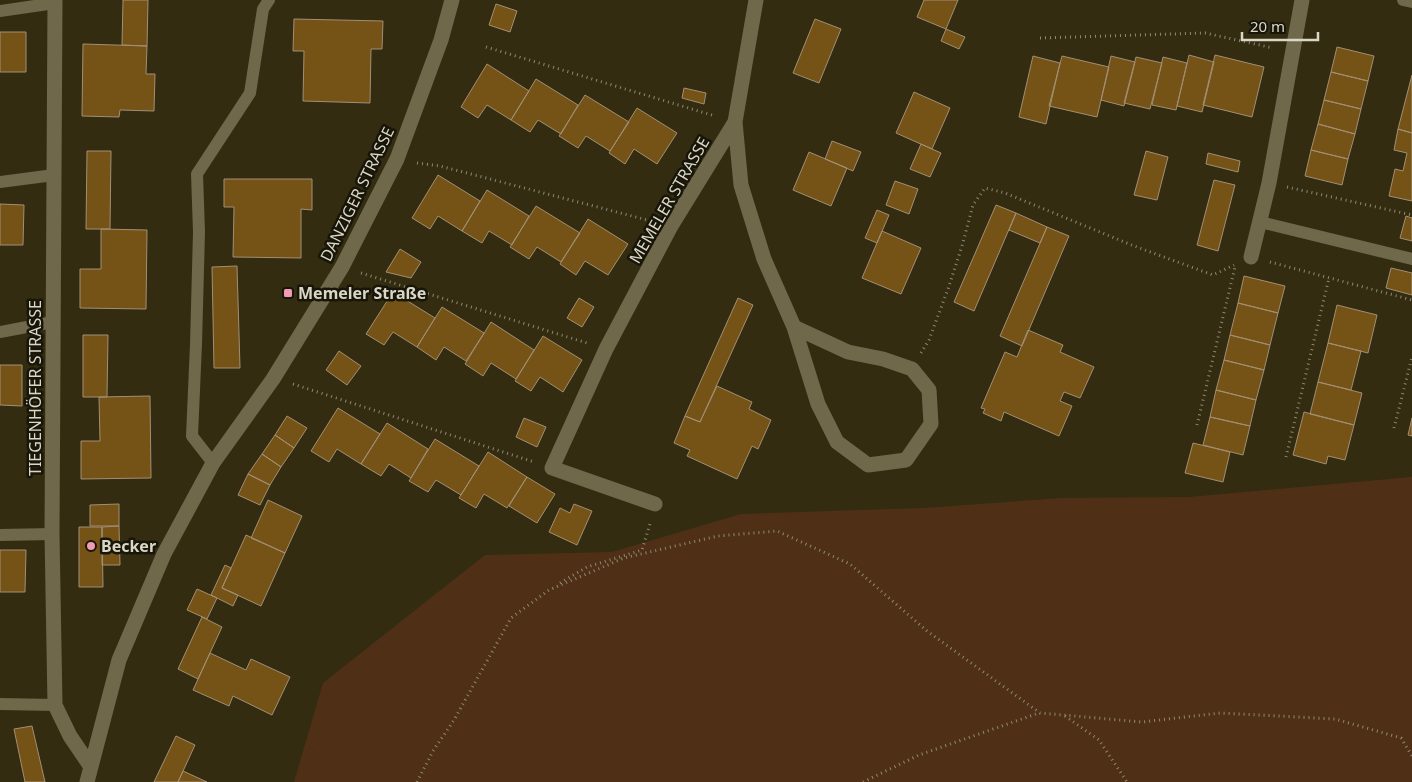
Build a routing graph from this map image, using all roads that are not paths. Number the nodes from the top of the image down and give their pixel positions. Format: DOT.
graph roads {
  1 [pos="268,0"];
  2 [pos="452,0"];
  3 [pos="756,0"];
  4 [pos="1302,0"];
  5 [pos="1404,0"];
  6 [pos="55,2"];
  7 [pos="1412,2"];
  8 [pos="0,11"];
  9 [pos="735,122"];
  10 [pos="54,175"];
  11 [pos="0,182"];
  12 [pos="1260,222"];
  13 [pos="1251,257"];
  14 [pos="1412,259"];
  15 [pos="53,322"];
  16 [pos="794,327"];
  17 [pos="0,332"];
  18 [pos="213,463"];
  19 [pos="656,504"];
  20 [pos="52,534"];
  21 [pos="0,535"];
  22 [pos="0,704"];
  23 [pos="54,705"];
  24 [pos="91,767"];
  25 [pos="88,782"];
  1 -- 18 [label="lane"];
  2 -- 18 [label="street, DANZIGER STRASSE"];
  3 -- 9 [label="street, MEMELER STRASSE"];
  4 -- 12 [label="street"];
  5 -- 7 [label="lane"];
  6 -- 8 [label="lane"];
  6 -- 10 [label="street, TIEGENHÖFER STRASSE"];
  9 -- 16 [label="street, MEMELER STRASSE"];
  9 -- 19 [label="street, MEMELER STRASSE"];
  10 -- 11 [label="lane"];
  10 -- 15 [label="street, TIEGENHÖFER STRASSE"];
  12 -- 13 [label="street"];
  12 -- 14 [label="lane"];
  15 -- 17 [label="lane"];
  15 -- 20 [label="street, TIEGENHÖFER STRASSE"];
  16 -- 16 [label="street, MEMELER STRASSE"];
  18 -- 24 [label="street, DANZIGER STRASSE"];
  20 -- 21 [label="lane"];
  20 -- 23 [label="street, TIEGENHÖFER STRASSE"];
  22 -- 23 [label="lane"];
  23 -- 24 [label="street, TIEGENHÖFER STRASSE"];
  24 -- 25 [label="street, DANZIGER STRASSE"];
}
